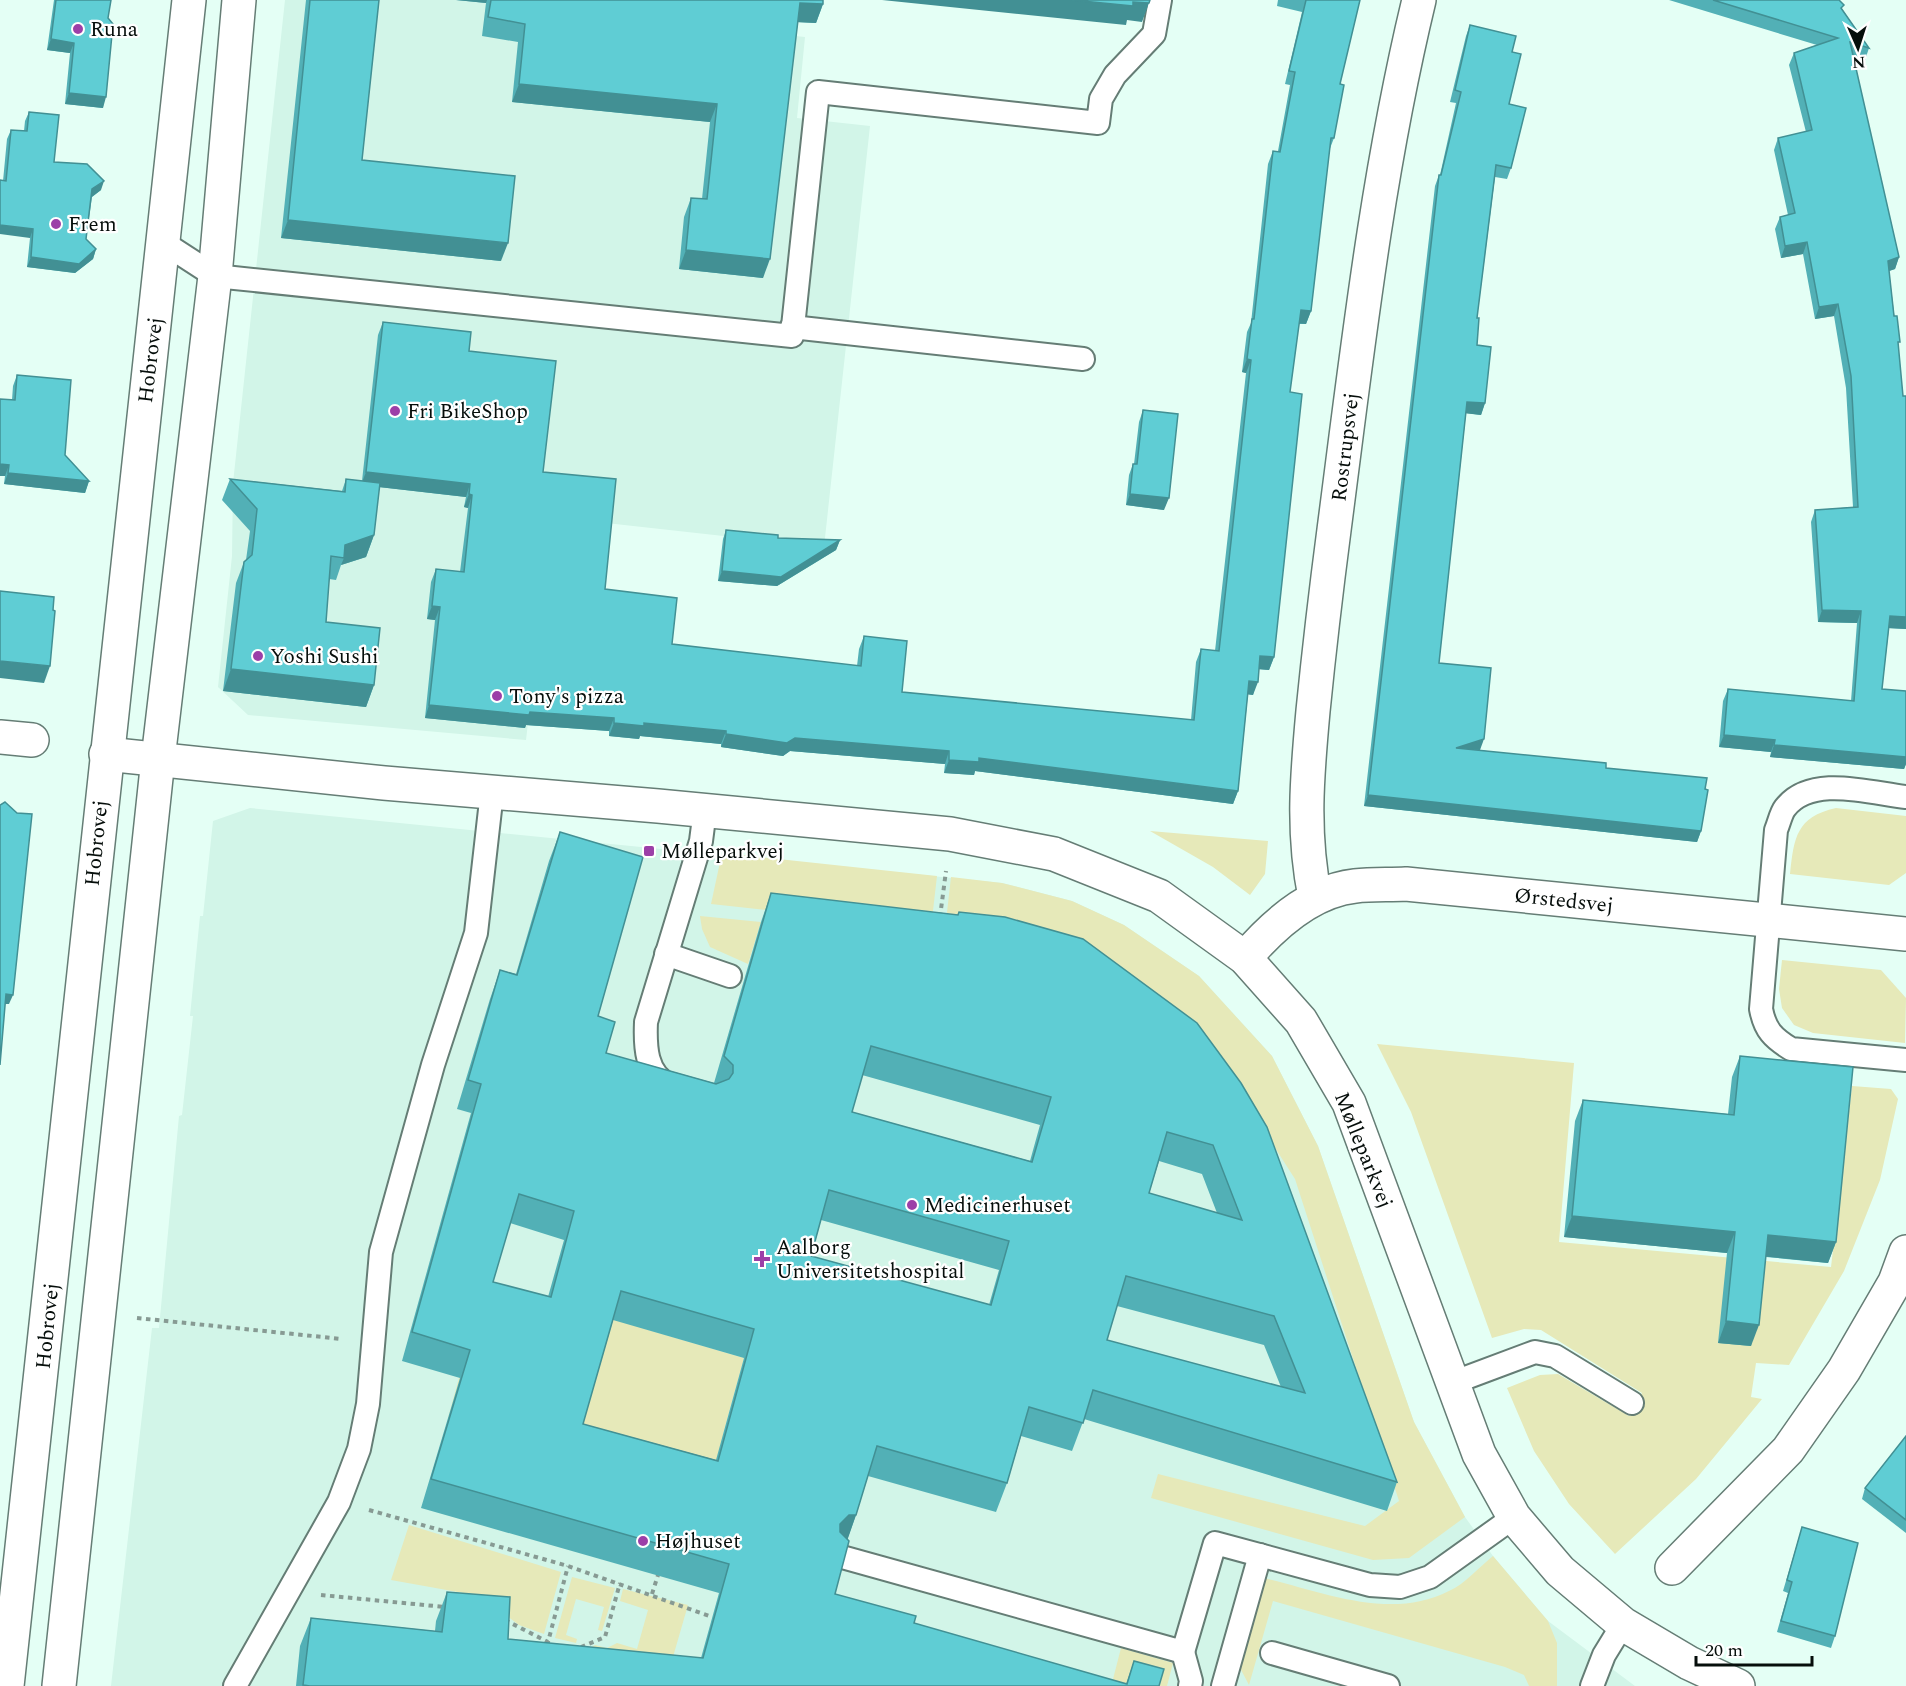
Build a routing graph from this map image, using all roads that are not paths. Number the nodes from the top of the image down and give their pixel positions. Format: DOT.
graph roads {
  1 [pos="189,0"];
  2 [pos="239,0"];
  3 [pos="1160,0"];
  4 [pos="1419,0"];
  5 [pos="164,243"];
  6 [pos="215,276"];
  7 [pos="792,327"];
  8 [pos="1083,359"];
  9 [pos="0,737"];
  10 [pos="32,740"];
  11 [pos="105,754"];
  12 [pos="158,759"];
  13 [pos="492,792"];
  14 [pos="1906,796"];
  15 [pos="705,810"];
  16 [pos="1315,897"];
  17 [pos="1769,920"];
  18 [pos="1906,934"];
  19 [pos="666,954"];
  20 [pos="1245,958"];
  21 [pos="730,976"];
  22 [pos="1906,1060"];
  23 [pos="688,1091"];
  24 [pos="1906,1252"];
  25 [pos="1452,1383"];
  26 [pos="1632,1403"];
  27 [pos="1514,1517"];
  28 [pos="1260,1555"];
  29 [pos="842,1557"];
  30 [pos="1672,1568"];
  31 [pos="1623,1624"];
  32 [pos="1182,1652"];
  33 [pos="1272,1653"];
  34 [pos="7,1686"];
  35 [pos="59,1686"];
  36 [pos="235,1686"];
  37 [pos="1190,1686"];
  38 [pos="1223,1686"];
  39 [pos="1388,1686"];
  40 [pos="1592,1686"];
  41 [pos="1738,1686"];
  1 -- 5 [label="street, Hobrovej"];
  2 -- 6 [label="street"];
  3 -- 7 [label="lane"];
  4 -- 16 [label="street, Rostrupsvej"];
  5 -- 6 [label="lane"];
  5 -- 11 [label="street, Hobrovej"];
  6 -- 7 [label="lane"];
  6 -- 12 [label="street"];
  7 -- 8 [label="lane"];
  9 -- 10 [label="street"];
  11 -- 12 [label="street, Mølleparkvej"];
  11 -- 34 [label="street, Hobrovej"];
  12 -- 13 [label="street, Mølleparkvej"];
  12 -- 35 [label="street"];
  13 -- 15 [label="street, Mølleparkvej"];
  13 -- 36 [label="lane"];
  14 -- 17 [label="lane"];
  15 -- 19 [label="lane"];
  15 -- 20 [label="street, Mølleparkvej"];
  16 -- 17 [label="street, Ørstedsvej"];
  16 -- 20 [label="street, Ørstedsvej"];
  17 -- 18 [label="street, Ørstedsvej"];
  17 -- 22 [label="lane"];
  19 -- 21 [label="lane"];
  19 -- 23 [label="lane"];
  20 -- 25 [label="street, Mølleparkvej"];
  24 -- 30 [label="street"];
  25 -- 26 [label="lane"];
  25 -- 27 [label="street, Mølleparkvej"];
  27 -- 28 [label="lane"];
  27 -- 31 [label="street, Mølleparkvej"];
  28 -- 32 [label="lane"];
  28 -- 38 [label="lane"];
  29 -- 32 [label="lane"];
  31 -- 40 [label="lane"];
  31 -- 41 [label="street, Mølleparkvej"];
  32 -- 37 [label="lane"];
  33 -- 39 [label="lane"];
}
